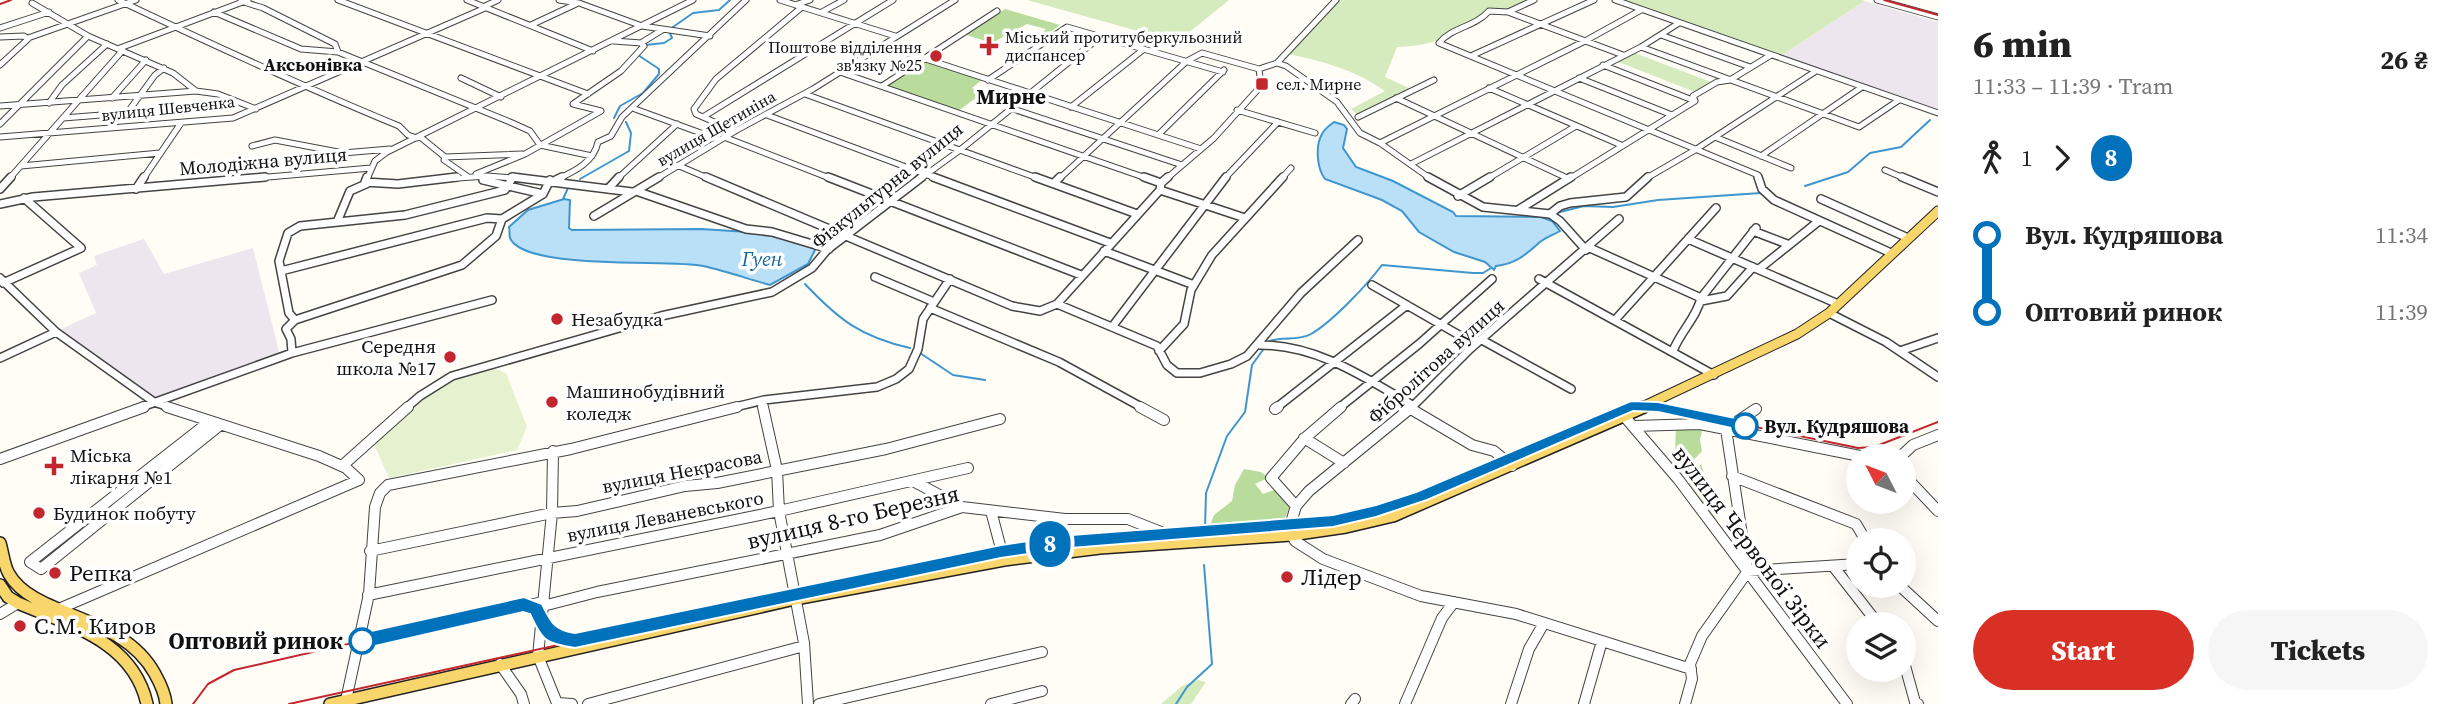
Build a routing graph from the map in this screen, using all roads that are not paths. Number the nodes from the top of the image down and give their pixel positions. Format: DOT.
graph roads {
  1 [pos="118,0"];
  2 [pos="135,0"];
  3 [pos="338,0"];
  4 [pos="467,0"];
  5 [pos="498,0"];
  6 [pos="559,0"];
  7 [pos="693,0"];
  8 [pos="746,0"];
  9 [pos="780,0"];
  10 [pos="810,0"];
  11 [pos="844,0"];
  12 [pos="894,0"];
  13 [pos="956,0"];
  14 [pos="1336,0"];
  15 [pos="1534,0"];
  16 [pos="1594,0"];
  17 [pos="1615,0"];
  18 [pos="1877,0"];
  19 [pos="242,1"];
  20 [pos="582,1"];
  21 [pos="32,3"];
  22 [pos="125,4"];
  23 [pos="799,6"];
  24 [pos="484,7"];
  25 [pos="1641,10"];
  26 [pos="997,11"];
  27 [pos="48,12"];
  28 [pos="214,12"];
  29 [pos="822,12"];
  30 [pos="1508,12"];
  31 [pos="1938,17"];
  32 [pos="855,23"];
  33 [pos="1679,23"];
  34 [pos="69,24"];
  35 [pos="531,25"];
  36 [pos="1542,25"];
  37 [pos="642,26"];
  38 [pos="175,27"];
  39 [pos="0,29"];
  40 [pos="666,30"];
  41 [pos="427,32"];
  42 [pos="1661,35"];
  43 [pos="88,36"];
  44 [pos="709,36"];
  45 [pos="895,36"];
  46 [pos="0,37"];
  47 [pos="1100,37"];
  48 [pos="28,38"];
  49 [pos="611,41"];
  50 [pos="1585,41"];
  51 [pos="107,44"];
  52 [pos="642,44"];
  53 [pos="883,45"];
  54 [pos="1641,47"];
  55 [pos="121,49"];
  56 [pos="1144,49"];
  57 [pos="593,51"];
  58 [pos="338,52"];
  59 [pos="1473,55"];
  60 [pos="1623,55"];
  61 [pos="1771,55"];
  62 [pos="923,59"];
  63 [pos="146,61"];
  64 [pos="1187,61"];
  65 [pos="1230,61"];
  66 [pos="2,62"];
  67 [pos="362,62"];
  68 [pos="1277,63"];
  69 [pos="1604,65"];
  70 [pos="1750,67"];
  71 [pos="164,68"];
  72 [pos="1259,69"];
  73 [pos="1816,71"];
  74 [pos="840,72"];
  75 [pos="1223,72"];
  76 [pos="1516,75"];
  77 [pos="542,76"];
  78 [pos="461,78"];
  79 [pos="1579,78"];
  80 [pos="988,80"];
  81 [pos="1434,80"];
  82 [pos="1730,80"];
  83 [pos="882,86"];
  84 [pos="304,87"];
  85 [pos="1863,87"];
  86 [pos="1489,89"];
  87 [pos="196,91"];
  88 [pos="1553,91"];
  89 [pos="588,94"];
  90 [pos="805,94"];
  91 [pos="1029,94"];
  92 [pos="143,95"];
  93 [pos="1775,96"];
  94 [pos="112,97"];
  95 [pos="501,97"];
  96 [pos="1396,98"];
  97 [pos="1899,100"];
  98 [pos="78,101"];
  99 [pos="1695,101"];
  100 [pos="49,103"];
  101 [pos="20,105"];
  102 [pos="1527,105"];
  103 [pos="0,106"];
  104 [pos="1071,107"];
  105 [pos="635,108"];
  106 [pos="1010,108"];
  107 [pos="256,109"];
  108 [pos="477,109"];
  109 [pos="1237,110"];
  110 [pos="1821,113"];
  111 [pos="1938,113"];
  112 [pos="766,114"];
  113 [pos="1672,115"];
  114 [pos="1433,116"];
  115 [pos="703,117"];
  116 [pos="1358,117"];
  117 [pos="63,118"];
  118 [pos="1119,122"];
  119 [pos="1278,122"];
  120 [pos="181,123"];
  121 [pos="0,124"];
  122 [pos="677,124"];
  123 [pos="992,124"];
  124 [pos="1576,126"];
  125 [pos="1647,130"];
  126 [pos="735,131"];
  127 [pos="50,133"];
  128 [pos="1315,133"];
  129 [pos="1159,134"];
  130 [pos="1471,134"];
  131 [pos="0,137"];
  132 [pos="418,137"];
  133 [pos="1715,137"];
  134 [pos="1100,138"];
  135 [pos="722,139"];
  136 [pos="1380,143"];
  137 [pos="540,145"];
  138 [pos="1621,145"];
  139 [pos="252,146"];
  140 [pos="394,148"];
  141 [pos="1201,149"];
  142 [pos="960,150"];
  143 [pos="1695,150"];
  144 [pos="160,153"];
  145 [pos="525,154"];
  146 [pos="592,156"];
  147 [pos="1083,156"];
  148 [pos="1760,156"];
  149 [pos="445,157"];
  150 [pos="1522,157"];
  151 [pos="1411,164"];
  152 [pos="677,165"];
  153 [pos="1182,165"];
  154 [pos="21,166"];
  155 [pos="371,168"];
  156 [pos="1791,168"];
  157 [pos="1291,169"];
  158 [pos="1885,170"];
  159 [pos="925,174"];
  160 [pos="469,176"];
  161 [pos="513,177"];
  162 [pos="1567,178"];
  163 [pos="552,181"];
  164 [pos="1054,183"];
  165 [pos="366,184"];
  166 [pos="508,187"];
  167 [pos="1160,187"];
  168 [pos="0,189"];
  169 [pos="136,189"];
  170 [pos="607,189"];
  171 [pos="634,191"];
  172 [pos="1938,192"];
  173 [pos="542,194"];
  174 [pos="1458,196"];
  175 [pos="24,198"];
  176 [pos="1821,199"];
  177 [pos="889,201"];
  178 [pos="0,204"];
  179 [pos="1205,204"];
  180 [pos="1716,208"];
  181 [pos="1518,210"];
  182 [pos="1938,211"];
  183 [pos="1137,214"];
  184 [pos="1552,215"];
  185 [pos="594,216"];
  186 [pos="1245,218"];
  187 [pos="502,219"];
  188 [pos="1619,219"];
  189 [pos="1819,221"];
  190 [pos="337,222"];
  191 [pos="847,236"];
  192 [pos="1908,238"];
  193 [pos="1688,239"];
  194 [pos="1358,240"];
  195 [pos="1110,243"];
  196 [pos="1787,244"];
  197 [pos="829,249"];
  198 [pos="1588,249"];
  199 [pos="1104,251"];
  200 [pos="1891,253"];
  201 [pos="1731,257"];
  202 [pos="1756,268"];
  203 [pos="281,271"];
  204 [pos="1154,271"];
  205 [pos="1081,275"];
  206 [pos="876,277"];
  207 [pos="1653,277"];
  208 [pos="950,279"];
  209 [pos="1492,279"];
  210 [pos="2,282"];
  211 [pos="1543,282"];
  212 [pos="1194,285"];
  213 [pos="1372,285"];
  214 [pos="1701,299"];
  215 [pos="492,300"];
  216 [pos="1057,304"];
  217 [pos="1838,304"];
  218 [pos="932,305"];
  219 [pos="1408,305"];
  220 [pos="1829,313"];
  221 [pos="295,320"];
  222 [pos="1615,320"];
  223 [pos="1443,325"];
  224 [pos="1112,327"];
  225 [pos="56,332"];
  226 [pos="1481,340"];
  227 [pos="1937,340"];
  228 [pos="1264,344"];
  229 [pos="1159,351"];
  230 [pos="1673,351"];
  231 [pos="1900,351"];
  232 [pos="292,354"];
  233 [pos="0,358"];
  234 [pos="1335,363"];
  235 [pos="1714,375"];
  236 [pos="1938,377"];
  237 [pos="1372,382"];
  238 [pos="1571,389"];
  239 [pos="155,402"];
  240 [pos="762,402"];
  241 [pos="1412,407"];
  242 [pos="1275,409"];
  243 [pos="1756,409"];
  244 [pos="1624,416"];
  245 [pos="1000,419"];
  246 [pos="1164,420"];
  247 [pos="209,422"];
  248 [pos="220,425"];
  249 [pos="1634,426"];
  250 [pos="1727,429"];
  251 [pos="1938,435"];
  252 [pos="1304,438"];
  253 [pos="1916,445"];
  254 [pos="553,451"];
  255 [pos="1846,453"];
  256 [pos="0,459"];
  257 [pos="1344,463"];
  258 [pos="342,466"];
  259 [pos="1512,466"];
  260 [pos="968,468"];
  261 [pos="777,470"];
  262 [pos="1732,476"];
  263 [pos="912,481"];
  264 [pos="1916,488"];
  265 [pos="1296,506"];
  266 [pos="962,507"];
  267 [pos="779,510"];
  268 [pos="991,511"];
  269 [pos="1938,511"];
  270 [pos="552,513"];
  271 [pos="1858,528"];
  272 [pos="1291,535"];
  273 [pos="0,543"];
  274 [pos="1162,544"];
  275 [pos="370,551"];
  276 [pos="788,553"];
  277 [pos="547,557"];
  278 [pos="1004,560"];
  279 [pos="1846,565"];
  280 [pos="1833,566"];
  281 [pos="1748,571"];
  282 [pos="0,584"];
  283 [pos="368,595"];
  284 [pos="1913,598"];
  285 [pos="795,599"];
  286 [pos="1454,602"];
  287 [pos="18,603"];
  288 [pos="543,604"];
  289 [pos="61,608"];
  290 [pos="1869,612"];
  291 [pos="0,614"];
  292 [pos="1938,621"];
  293 [pos="1544,623"];
  294 [pos="1602,641"];
  295 [pos="357,644"];
  296 [pos="804,646"];
  297 [pos="1042,652"];
  298 [pos="538,656"];
  299 [pos="500,664"];
  300 [pos="1691,669"];
  301 [pos="1910,682"];
  302 [pos="1042,691"];
  303 [pos="346,701"];
  304 [pos="167,702"];
  305 [pos="147,704"];
  306 [pos="330,704"];
  307 [pos="524,704"];
  308 [pos="572,704"];
  309 [pos="588,704"];
  310 [pos="808,704"];
  311 [pos="819,704"];
  312 [pos="990,704"];
  313 [pos="1405,704"];
  314 [pos="1511,704"];
  315 [pos="1584,704"];
  316 [pos="1685,704"];
  317 [pos="1847,704"];
  318 [pos="1918,704"];
  1 -- 22 [label="street"];
  2 -- 22 [label="street"];
  3 -- 41 [label="street"];
  4 -- 24 [label="street"];
  5 -- 24 [label="street, вулиця Шевченка"];
  6 -- 20 [label="street"];
  7 -- 37 [label="street"];
  8 -- 44 [label="street"];
  9 -- 23 [label="street"];
  10 -- 23 [label="street"];
  11 -- 29 [label="street"];
  12 -- 32 [label="street"];
  13 -- 45 [label="street, вулиця Щетиніна"];
  14 -- 68 [label="street"];
  15 -- 30 [label="street"];
  16 -- 36 [label="street"];
  17 -- 25 [label="street"];
  18 -- 31 [label="street"];
  19 -- 28 [label="street"];
  19 -- 58 [label="street"];
  20 -- 35 [label="street"];
  20 -- 37 [label="street"];
  21 -- 27 [label="street"];
  22 -- 34 [label="street"];
  22 -- 38 [label="street"];
  23 -- 29 [label="street"];
  23 -- 115 [label="street"];
  24 -- 35 [label="street"];
  24 -- 41 [label="street, вулиця Шевченка"];
  25 -- 33 [label="street"];
  25 -- 50 [label="street"];
  26 -- 62 [label="street"];
  27 -- 34 [label="street"];
  27 -- 39 [label="street"];
  28 -- 38 [label="street"];
  28 -- 58 [label="street"];
  29 -- 32 [label="street"];
  30 -- 36 [label="street"];
  30 -- 59 [label="street"];
  32 -- 45 [label="street"];
  32 -- 115 [label="street"];
  33 -- 42 [label="street"];
  33 -- 61 [label="street"];
  34 -- 43 [label="street"];
  34 -- 48 [label="street"];
  35 -- 57 [label="street"];
  36 -- 50 [label="street"];
  36 -- 59 [label="street"];
  37 -- 40 [label="street"];
  37 -- 49 [label="street"];
  38 -- 55 [label="street"];
  38 -- 84 [label="street"];
  40 -- 44 [label="street"];
  40 -- 52 [label="street"];
  41 -- 67 [label="street, вулиця Шевченка"];
  41 -- 77 [label="street"];
  42 -- 54 [label="street"];
  42 -- 70 [label="street"];
  43 -- 51 [label="street"];
  43 -- 101 [label="street"];
  44 -- 105 [label="street"];
  45 -- 53 [label="street, вулиця Щетиніна"];
  46 -- 48 [label="street"];
  47 -- 56 [label="street"];
  47 -- 80 [label="street"];
  47 -- 91 [label="street, Фізкультурна вулиця"];
  48 -- 66 [label="street"];
  49 -- 52 [label="street"];
  49 -- 57 [label="street"];
  50 -- 60 [label="street"];
  50 -- 76 [label="street"];
  51 -- 55 [label="street"];
  51 -- 100 [label="street"];
  52 -- 89 [label="street"];
  53 -- 62 [label="street"];
  53 -- 74 [label="street, вулиця Щетиніна"];
  54 -- 60 [label="street"];
  54 -- 82 [label="street"];
  55 -- 63 [label="street"];
  55 -- 98 [label="street"];
  56 -- 64 [label="street"];
  56 -- 104 [label="street"];
  57 -- 77 [label="street"];
  58 -- 67 [label="street"];
  59 -- 76 [label="street"];
  60 -- 69 [label="street"];
  61 -- 70 [label="street"];
  61 -- 73 [label="street"];
  62 -- 80 [label="street"];
  62 -- 83 [label="street"];
  63 -- 71 [label="street"];
  63 -- 94 [label="street"];
  64 -- 65 [label="street"];
  64 -- 75 [label="street"];
  64 -- 118 [label="street"];
  65 -- 72 [label="street"];
  65 -- 75 [label="street"];
  67 -- 84 [label="street, вулиця Шевченка"];
  67 -- 108 [label="street"];
  68 -- 72 [label="street"];
  68 -- 136 [label="street"];
  69 -- 79 [label="street"];
  69 -- 99 [label="street"];
  70 -- 82 [label="street"];
  71 -- 87 [label="street"];
  71 -- 92 [label="street"];
  72 -- 109 [label="street"];
  73 -- 85 [label="street"];
  73 -- 93 [label="street"];
  74 -- 83 [label="street"];
  74 -- 90 [label="street, вулиця Щетиніна"];
  75 -- 129 [label="street"];
  76 -- 86 [label="street"];
  76 -- 88 [label="street"];
  77 -- 89 [label="street"];
  77 -- 95 [label="street"];
  78 -- 95 [label="street"];
  79 -- 88 [label="street"];
  79 -- 113 [label="street"];
  80 -- 91 [label="street"];
  81 -- 96 [label="street"];
  82 -- 93 [label="street"];
  82 -- 99 [label="street"];
  83 -- 123 [label="street"];
  84 -- 107 [label="street, вулиця Шевченка"];
  84 -- 132 [label="street"];
  85 -- 97 [label="street"];
  85 -- 110 [label="street"];
  86 -- 102 [label="street"];
  86 -- 114 [label="street"];
  87 -- 92 [label="street"];
  87 -- 107 [label="street"];
  88 -- 102 [label="street"];
  88 -- 125 [label="street"];
  89 -- 137 [label="street"];
  90 -- 112 [label="street, вулиця Щетиніна"];
  90 -- 142 [label="street"];
  91 -- 104 [label="street"];
  91 -- 106 [label="street, Фізкультурна вулиця"];
  92 -- 94 [label="street"];
  92 -- 117 [label="street"];
  93 -- 110 [label="street"];
  93 -- 133 [label="street"];
  94 -- 98 [label="street"];
  95 -- 108 [label="street"];
  96 -- 114 [label="street"];
  96 -- 116 [label="street"];
  97 -- 110 [label="street"];
  97 -- 111 [label="street"];
  98 -- 100 [label="street"];
  98 -- 117 [label="street"];
  99 -- 113 [label="street"];
  100 -- 101 [label="street"];
  101 -- 103 [label="street"];
  101 -- 121 [label="street"];
  102 -- 124 [label="street"];
  102 -- 130 [label="street"];
  104 -- 118 [label="street"];
  105 -- 122 [label="street"];
  105 -- 146 [label="street"];
  106 -- 123 [label="street, Фізкультурна вулиця"];
  106 -- 134 [label="street"];
  107 -- 120 [label="street, вулиця Шевченка"];
  108 -- 132 [label="street"];
  108 -- 137 [label="street"];
  109 -- 119 [label="street"];
  109 -- 141 [label="street"];
  110 -- 148 [label="street"];
  112 -- 126 [label="street, вулиця Щетиніна"];
  112 -- 159 [label="street"];
  113 -- 125 [label="street"];
  114 -- 130 [label="street"];
  114 -- 136 [label="street"];
  115 -- 126 [label="street"];
  117 -- 127 [label="street"];
  118 -- 129 [label="street"];
  118 -- 134 [label="street"];
  119 -- 128 [label="street"];
  119 -- 179 [label="street"];
  120 -- 127 [label="street, вулиця Шевченка"];
  120 -- 144 [label="street"];
  122 -- 135 [label="street"];
  122 -- 170 [label="street"];
  123 -- 142 [label="street, Фізкультурна вулиця"];
  123 -- 147 [label="street"];
  124 -- 138 [label="street"];
  124 -- 150 [label="street"];
  125 -- 138 [label="street"];
  125 -- 143 [label="street"];
  126 -- 135 [label="street, вулиця Щетиніна"];
  127 -- 131 [label="street, вулиця Шевченка"];
  127 -- 154 [label="street"];
  129 -- 141 [label="street"];
  130 -- 150 [label="street"];
  130 -- 151 [label="street"];
  132 -- 140 [label="street"];
  132 -- 149 [label="street"];
  133 -- 143 [label="street"];
  133 -- 148 [label="street"];
  134 -- 147 [label="street"];
  134 -- 153 [label="street"];
  135 -- 152 [label="street, вулиця Щетиніна"];
  135 -- 177 [label="street"];
  136 -- 151 [label="street"];
  137 -- 145 [label="street"];
  137 -- 146 [label="street"];
  138 -- 162 [label="street"];
  139 -- 140 [label="street"];
  140 -- 155 [label="street"];
  141 -- 153 [label="street"];
  142 -- 159 [label="street, Фізкультурна вулиця"];
  142 -- 164 [label="street"];
  143 -- 184 [label="street"];
  143 -- 189 [label="street"];
  144 -- 154 [label="street"];
  144 -- 169 [label="street"];
  145 -- 149 [label="street"];
  145 -- 160 [label="street"];
  146 -- 163 [label="street"];
  147 -- 164 [label="street"];
  147 -- 167 [label="street"];
  148 -- 156 [label="street"];
  149 -- 160 [label="street"];
  150 -- 162 [label="street"];
  150 -- 174 [label="street"];
  151 -- 174 [label="street"];
  152 -- 171 [label="street, вулиця Щетиніна"];
  152 -- 191 [label="street"];
  153 -- 167 [label="street"];
  154 -- 168 [label="street"];
  155 -- 165 [label="street, Молодіжна вулиця"];
  155 -- 169 [label="street, Молодіжна вулиця"];
  157 -- 186 [label="street"];
  158 -- 172 [label="street"];
  159 -- 177 [label="street, Фізкультурна вулиця"];
  159 -- 195 [label="street"];
  160 -- 161 [label="street, Молодіжна вулиця"];
  160 -- 165 [label="street, Молодіжна вулиця"];
  160 -- 166 [label="street"];
  161 -- 163 [label="street, Молодіжна вулиця"];
  161 -- 166 [label="street"];
  162 -- 181 [label="street"];
  163 -- 170 [label="street, Молодіжна вулиця"];
  163 -- 173 [label="street"];
  164 -- 183 [label="street"];
  165 -- 190 [label="street"];
  166 -- 173 [label="street"];
  166 -- 190 [label="street"];
  167 -- 179 [label="street"];
  167 -- 183 [label="street"];
  169 -- 175 [label="street, Молодіжна вулиця"];
  170 -- 171 [label="street, Молодіжна вулиця"];
  171 -- 185 [label="street, вулиця Щетиніна"];
  171 -- 197 [label="street, Молодіжна вулиця"];
  173 -- 187 [label="street"];
  174 -- 181 [label="street"];
  175 -- 178 [label="street, Молодіжна вулиця"];
  175 -- 210 [label="street"];
  176 -- 192 [label="street"];
  177 -- 191 [label="street, Фізкультурна вулиця"];
  177 -- 205 [label="street"];
  179 -- 186 [label="street"];
  179 -- 204 [label="street"];
  180 -- 193 [label="street"];
  181 -- 184 [label="street"];
  182 -- 192 [label="main road"];
  183 -- 195 [label="street"];
  184 -- 198 [label="street"];
  186 -- 212 [label="street"];
  187 -- 203 [label="street"];
  187 -- 221 [label="street"];
  188 -- 198 [label="street, Фібролітова вулиця"];
  189 -- 196 [label="street"];
  189 -- 200 [label="street"];
  190 -- 203 [label="street"];
  191 -- 197 [label="street, Фізкультурна вулиця"];
  191 -- 208 [label="street"];
  192 -- 200 [label="main road"];
  193 -- 201 [label="street"];
  193 -- 207 [label="street"];
  194 -- 228 [label="street"];
  195 -- 199 [label="street"];
  196 -- 201 [label="street"];
  196 -- 202 [label="street"];
  197 -- 258 [label="street, Фізкультурна вулиця"];
  198 -- 207 [label="street"];
  198 -- 211 [label="street, Фібролітова вулиця"];
  199 -- 204 [label="street"];
  199 -- 205 [label="street"];
  200 -- 217 [label="main road"];
  201 -- 202 [label="street"];
  201 -- 214 [label="street"];
  202 -- 214 [label="street"];
  202 -- 217 [label="street"];
  203 -- 221 [label="street"];
  204 -- 212 [label="street"];
  204 -- 224 [label="street"];
  205 -- 216 [label="street"];
  206 -- 218 [label="street"];
  207 -- 214 [label="street"];
  207 -- 222 [label="street"];
  208 -- 216 [label="street"];
  208 -- 218 [label="street"];
  209 -- 223 [label="street"];
  210 -- 225 [label="street"];
  211 -- 222 [label="street"];
  211 -- 226 [label="street, Фібролітова вулиця"];
  212 -- 229 [label="street"];
  213 -- 219 [label="street"];
  214 -- 230 [label="street"];
  215 -- 232 [label="street"];
  216 -- 224 [label="street"];
  217 -- 220 [label="main road"];
  218 -- 240 [label="street"];
  218 -- 246 [label="street"];
  219 -- 223 [label="street"];
  219 -- 234 [label="street"];
  220 -- 231 [label="street"];
  220 -- 235 [label="main road"];
  221 -- 232 [label="street"];
  222 -- 230 [label="street"];
  223 -- 226 [label="street"];
  223 -- 237 [label="street"];
  224 -- 229 [label="street"];
  225 -- 233 [label="street"];
  225 -- 239 [label="street"];
  226 -- 238 [label="street"];
  226 -- 241 [label="street, Фібролітова вулиця"];
  227 -- 231 [label="street"];
  228 -- 229 [label="street"];
  228 -- 234 [label="street"];
  230 -- 235 [label="street"];
  231 -- 236 [label="street"];
  232 -- 239 [label="street"];
  234 -- 237 [label="street"];
  234 -- 242 [label="street"];
  235 -- 244 [label="main road"];
  237 -- 241 [label="street"];
  237 -- 252 [label="street"];
  239 -- 247 [label="street"];
  239 -- 256 [label="street"];
  240 -- 254 [label="street"];
  240 -- 261 [label="street"];
  241 -- 257 [label="street, Фібролітова вулиця"];
  241 -- 259 [label="street"];
  243 -- 250 [label="street"];
  244 -- 249 [label="street, вулиця Червоної Зірки"];
  244 -- 259 [label="main road"];
  245 -- 261 [label="street, вулиця Некрасова"];
  247 -- 248 [label="street"];
  247 -- 248 [label="street"];
  248 -- 258 [label="street"];
  249 -- 250 [label="street"];
  249 -- 281 [label="street, вулиця Червоної Зірки"];
  250 -- 255 [label="street"];
  250 -- 262 [label="street"];
  251 -- 253 [label="street"];
  252 -- 257 [label="street"];
  252 -- 265 [label="street"];
  254 -- 270 [label="street"];
  254 -- 275 [label="street"];
  257 -- 265 [label="street, Фібролітова вулиця"];
  258 -- 289 [label="street"];
  259 -- 272 [label="main road"];
  260 -- 263 [label="street, вулиця Леваневського"];
  261 -- 267 [label="street"];
  261 -- 270 [label="street, вулиця Некрасова"];
  262 -- 271 [label="street"];
  262 -- 281 [label="street"];
  263 -- 266 [label="street"];
  263 -- 267 [label="street, вулиця Леваневського"];
  264 -- 269 [label="street"];
  265 -- 272 [label="street"];
  266 -- 268 [label="street, вулиця 8-го Березня"];
  266 -- 276 [label="street, вулиця 8-го Березня"];
  267 -- 276 [label="street"];
  267 -- 277 [label="street, вулиця Леваневського"];
  268 -- 274 [label="street, вулиця 8-го Березня"];
  268 -- 278 [label="street"];
  270 -- 275 [label="street, вулиця Некрасова"];
  270 -- 277 [label="street"];
  272 -- 274 [label="main road"];
  272 -- 286 [label="street"];
  273 -- 289 [label="main road"];
  274 -- 278 [label="main road"];
  275 -- 283 [label="street"];
  276 -- 285 [label="street"];
  276 -- 288 [label="street, вулиця 8-го Березня"];
  277 -- 283 [label="street, вулиця Леваневського"];
  277 -- 288 [label="street"];
  278 -- 285 [label="main road"];
  279 -- 280 [label="street"];
  280 -- 281 [label="street"];
  280 -- 290 [label="street"];
  281 -- 300 [label="street"];
  281 -- 317 [label="street, вулиця Червоної Зірки"];
  282 -- 287 [label="main road"];
  283 -- 295 [label="street"];
  284 -- 292 [label="street"];
  285 -- 296 [label="street"];
  285 -- 298 [label="main road"];
  286 -- 293 [label="street"];
  286 -- 313 [label="street"];
  287 -- 291 [label="street"];
  287 -- 305 [label="main road"];
  288 -- 295 [label="street, вулиця 8-го Березня"];
  288 -- 298 [label="street"];
  289 -- 304 [label="main road"];
  293 -- 294 [label="street"];
  293 -- 314 [label="street"];
  294 -- 300 [label="street"];
  294 -- 315 [label="street"];
  295 -- 303 [label="street"];
  296 -- 309 [label="street"];
  296 -- 310 [label="street"];
  297 -- 311 [label="street"];
  298 -- 299 [label="main road"];
  298 -- 308 [label="street"];
  299 -- 303 [label="main road"];
  299 -- 307 [label="street"];
  300 -- 316 [label="street"];
  301 -- 318 [label="street"];
  302 -- 312 [label="street"];
  303 -- 306 [label="main road"];
}
